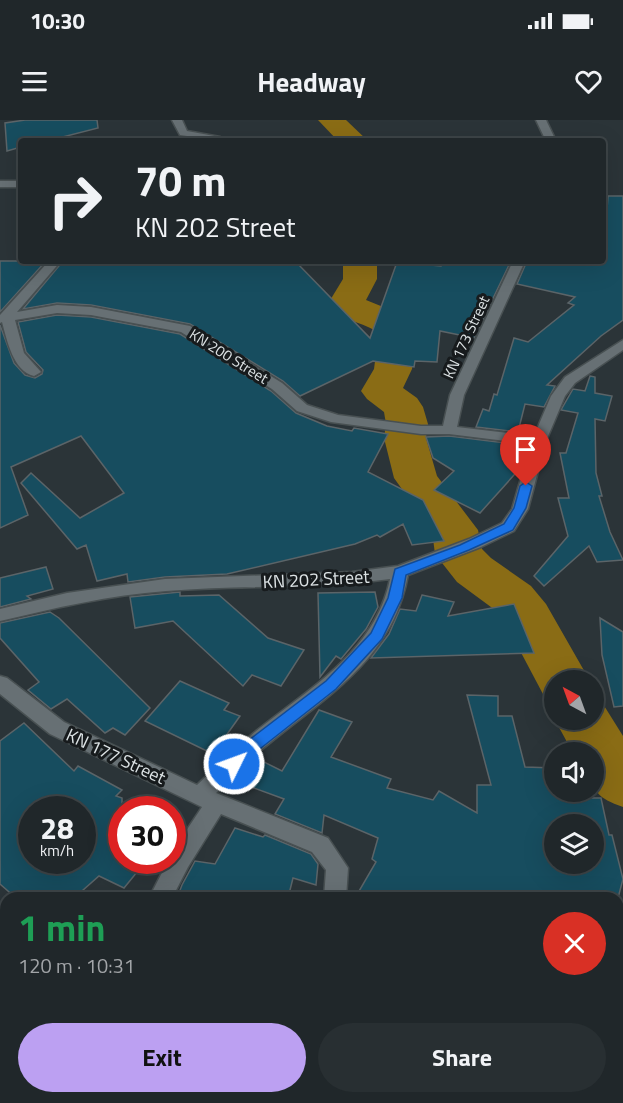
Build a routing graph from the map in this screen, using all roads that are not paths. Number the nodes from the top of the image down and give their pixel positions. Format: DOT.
graph roads {
  1 [pos="177,120"];
  2 [pos="541,120"];
  3 [pos="211,138"];
  4 [pos="550,138"];
  5 [pos="0,184"];
  6 [pos="18,184"];
  7 [pos="51,264"];
  8 [pos="518,264"];
  9 [pos="4,317"];
  10 [pos="623,344"];
  11 [pos="34,372"];
  12 [pos="449,430"];
  13 [pos="539,441"];
  14 [pos="400,572"];
  15 [pos="0,615"];
  16 [pos="3,690"];
  17 [pos="208,799"];
  18 [pos="163,892"];
  19 [pos="335,892"];
  1 -- 3 [label="street"];
  2 -- 4 [label="street"];
  5 -- 6 [label="street"];
  7 -- 9 [label="street"];
  8 -- 12 [label="street, KN 173 Street"];
  9 -- 11 [label="street"];
  9 -- 12 [label="street, KN 200 Street"];
  10 -- 13 [label="street, KN 202 Street"];
  12 -- 13 [label="street, KN 200 Street"];
  13 -- 14 [label="street, KN 202 Street"];
  14 -- 15 [label="street, KN 202 Street"];
  14 -- 17 [label="street"];
  16 -- 17 [label="street, KN 177 Street"];
  17 -- 18 [label="street"];
  17 -- 19 [label="street, KN 177 Street"];
}
